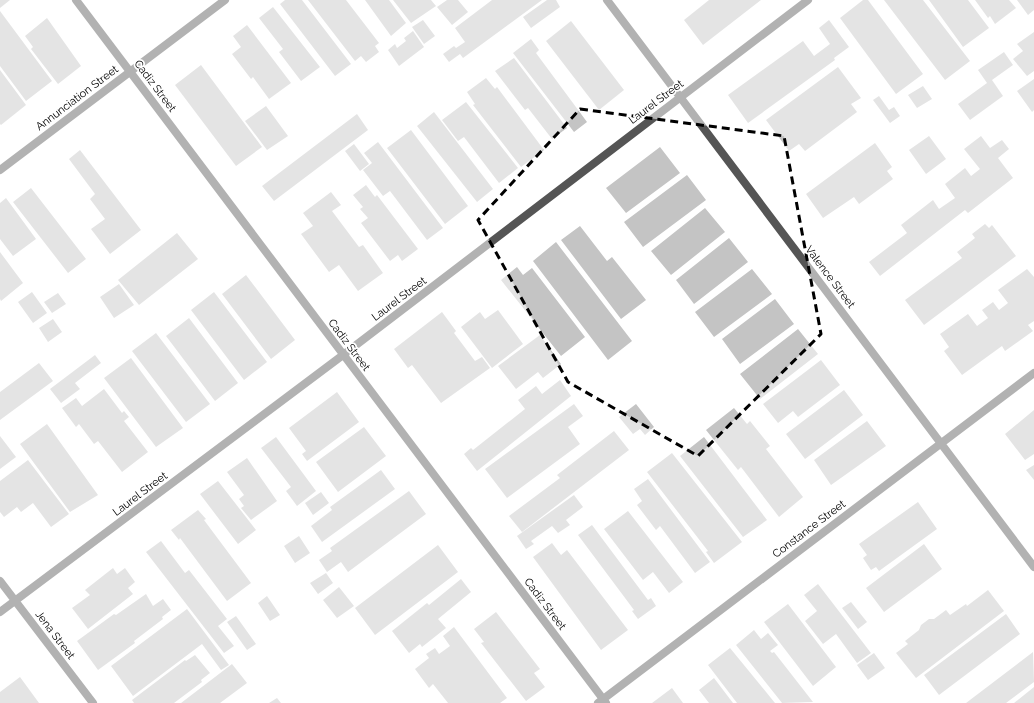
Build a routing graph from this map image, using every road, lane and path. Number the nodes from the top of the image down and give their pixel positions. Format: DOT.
graph roads {
  1 [pos="76,0"];
  2 [pos="225,0"];
  3 [pos="607,0"];
  4 [pos="808,0"];
  5 [pos="130,72"];
  6 [pos="681,97"];
  7 [pos="0,170"];
  8 [pos="343,355"];
  9 [pos="1034,373"];
  10 [pos="941,443"];
  11 [pos="1034,567"];
  12 [pos="0,581"];
  13 [pos="15,601"];
  14 [pos="0,612"];
  15 [pos="602,702"];
  16 [pos="93,703"];
  1 -- 5 [label="street, Cadiz Street"];
  2 -- 5 [label="street, Annunciation Street"];
  3 -- 6 [label="street, Valence Street"];
  4 -- 6 [label="street, Laurel Street"];
  5 -- 7 [label="street, Annunciation Street"];
  5 -- 8 [label="street, Cadiz Street"];
  6 -- 8 [label="street, Laurel Street"];
  6 -- 10 [label="street, Valence Street"];
  8 -- 13 [label="street, Laurel Street"];
  8 -- 15 [label="street, Cadiz Street"];
  9 -- 10 [label="street, Constance Street"];
  10 -- 11 [label="street, Valence Street"];
  10 -- 15 [label="street, Constance Street"];
  12 -- 13 [label="street, Jena Street"];
  13 -- 14 [label="street, Laurel Street"];
  13 -- 16 [label="street, Jena Street"];
}
